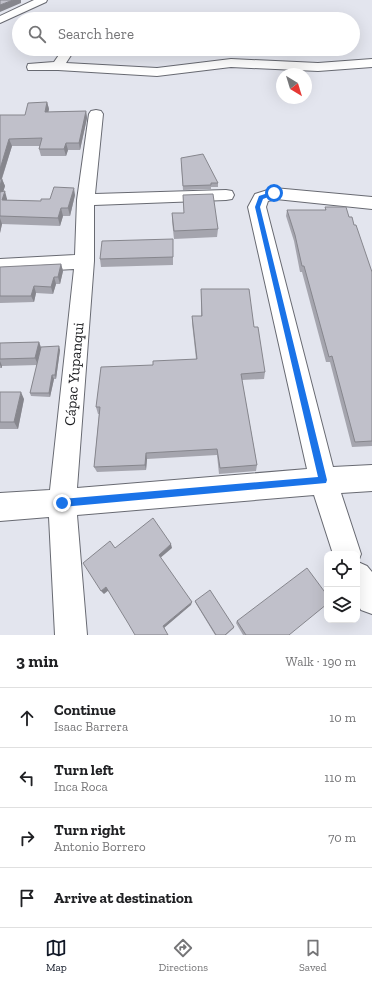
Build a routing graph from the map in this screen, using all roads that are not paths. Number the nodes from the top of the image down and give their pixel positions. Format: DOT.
graph roads {
  1 [pos="42,0"];
  2 [pos="17,12"];
  3 [pos="12,14"];
  4 [pos="0,20"];
  5 [pos="64,56"];
  6 [pos="372,63"];
  7 [pos="58,66"];
  8 [pos="33,67"];
  9 [pos="96,114"];
  10 [pos="226,195"];
  11 [pos="86,200"];
  12 [pos="372,203"];
  13 [pos="84,261"];
  14 [pos="0,266"];
  15 [pos="372,478"];
  16 [pos="323,480"];
  17 [pos="62,503"];
  18 [pos="0,507"];
  19 [pos="346,551"];
  20 [pos="360,581"];
  21 [pos="372,599"];
  22 [pos="71,635"];
  1 -- 2 [label="street"];
  3 -- 4 [label="street"];
  5 -- 7 [label="street"];
  6 -- 7 [label="street"];
  7 -- 8 [label="street"];
  9 -- 11 [label="street, Cápac Yupanqui"];
  10 -- 11 [label="street"];
  11 -- 13 [label="street, Cápac Yupanqui"];
  12 -- 16 [label="street"];
  13 -- 14 [label="street"];
  13 -- 17 [label="street, Cápac Yupanqui"];
  15 -- 16 [label="street"];
  16 -- 17 [label="street"];
  16 -- 19 [label="street"];
  17 -- 18 [label="street"];
  17 -- 22 [label="street, Cápac Yupanqui"];
  20 -- 21 [label="street"];
}
